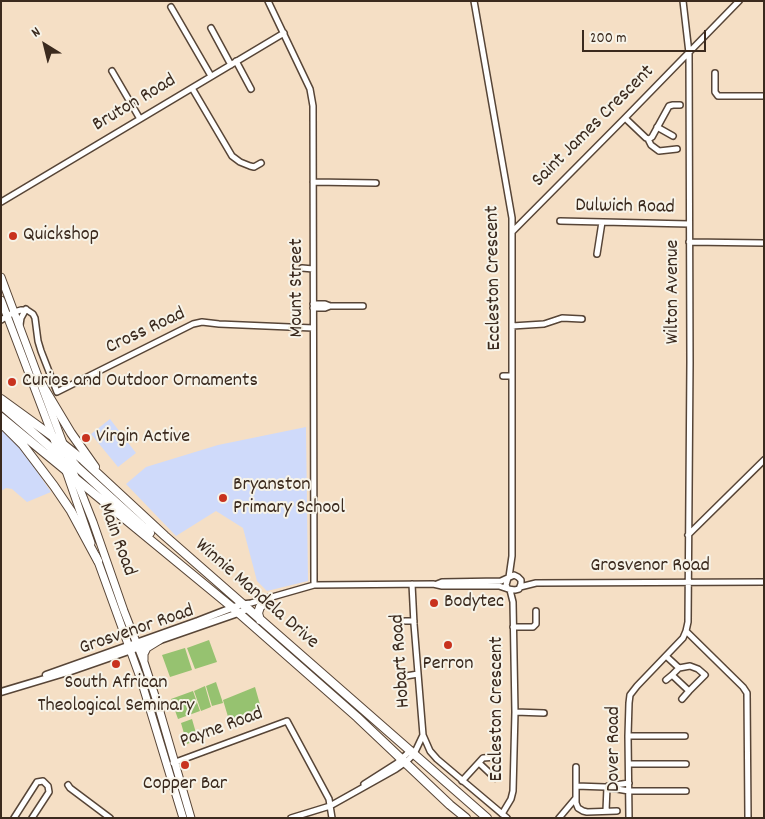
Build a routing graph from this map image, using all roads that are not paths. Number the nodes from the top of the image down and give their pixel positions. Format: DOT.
graph roads {
  1 [pos="268,1"];
  2 [pos="474,1"];
  3 [pos="683,1"];
  4 [pos="739,1"];
  5 [pos="171,7"];
  6 [pos="211,28"];
  7 [pos="284,33"];
  8 [pos="689,53"];
  9 [pos="234,63"];
  10 [pos="112,71"];
  11 [pos="715,73"];
  12 [pos="211,76"];
  13 [pos="192,88"];
  14 [pos="252,89"];
  15 [pos="764,96"];
  16 [pos="680,105"];
  17 [pos="625,118"];
  18 [pos="140,119"];
  19 [pos="657,127"];
  20 [pos="673,136"];
  21 [pos="648,139"];
  22 [pos="677,149"];
  23 [pos="261,163"];
  24 [pos="313,182"];
  25 [pos="376,183"];
  26 [pos="1,202"];
  27 [pos="560,221"];
  28 [pos="602,222"];
  29 [pos="689,224"];
  30 [pos="513,231"];
  31 [pos="689,242"];
  32 [pos="764,243"];
  33 [pos="597,254"];
  34 [pos="302,268"];
  35 [pos="313,268"];
  36 [pos="1,277"];
  37 [pos="1,300"];
  38 [pos="313,306"];
  39 [pos="363,306"];
  40 [pos="26,309"];
  41 [pos="8,316"];
  42 [pos="582,319"];
  43 [pos="512,326"];
  44 [pos="20,327"];
  45 [pos="313,328"];
  46 [pos="503,376"];
  47 [pos="512,376"];
  48 [pos="40,383"];
  49 [pos="1,399"];
  50 [pos="1,405"];
  51 [pos="1,417"];
  52 [pos="1,423"];
  53 [pos="53,436"];
  54 [pos="63,444"];
  55 [pos="64,457"];
  56 [pos="764,460"];
  57 [pos="65,470"];
  58 [pos="76,479"];
  59 [pos="108,483"];
  60 [pos="688,535"];
  61 [pos="512,556"];
  62 [pos="177,561"];
  63 [pos="98,562"];
  64 [pos="508,577"];
  65 [pos="518,577"];
  66 [pos="764,582"];
  67 [pos="688,583"];
  68 [pos="412,584"];
  69 [pos="437,584"];
  70 [pos="536,584"];
  71 [pos="314,585"];
  72 [pos="518,588"];
  73 [pos="509,589"];
  74 [pos="270,598"];
  75 [pos="513,602"];
  76 [pos="247,605"];
  77 [pos="236,610"];
  78 [pos="536,611"];
  79 [pos="260,620"];
  80 [pos="414,620"];
  81 [pos="405,621"];
  82 [pos="513,627"];
  83 [pos="686,632"];
  84 [pos="160,640"];
  85 [pos="137,645"];
  86 [pos="129,648"];
  87 [pos="666,656"];
  88 [pos="144,662"];
  89 [pos="679,668"];
  90 [pos="418,674"];
  91 [pos="672,674"];
  92 [pos="406,676"];
  93 [pos="666,680"];
  94 [pos="690,691"];
  95 [pos="1,692"];
  96 [pos="682,699"];
  97 [pos="515,712"];
  98 [pos="544,713"];
  99 [pos="423,735"];
  100 [pos="628,736"];
  101 [pos="685,736"];
  102 [pos="413,751"];
  103 [pos="497,757"];
  104 [pos="404,761"];
  105 [pos="175,762"];
  106 [pos="479,763"];
  107 [pos="167,764"];
  108 [pos="629,764"];
  109 [pos="686,764"];
  110 [pos="576,767"];
  111 [pos="495,778"];
  112 [pos="462,781"];
  113 [pos="629,783"];
  114 [pos="68,784"];
  115 [pos="576,786"];
  116 [pos="606,787"];
  117 [pos="629,791"];
  118 [pos="686,791"];
  119 [pos="576,798"];
  120 [pos="330,806"];
  121 [pos="606,811"];
  122 [pos="617,811"];
  123 [pos="505,816"];
  124 [pos="14,818"];
  125 [pos="32,818"];
  126 [pos="110,818"];
  127 [pos="183,818"];
  128 [pos="191,818"];
  129 [pos="291,818"];
  130 [pos="332,818"];
  131 [pos="466,818"];
  132 [pos="487,818"];
  133 [pos="559,818"];
  134 [pos="629,818"];
  135 [pos="748,818"];
  1 -- 7 [label="street, Mount Street"];
  2 -- 30 [label="street, Eccleston Crescent"];
  3 -- 8 [label="street, Wilton Avenue"];
  4 -- 8 [label="street, Saint James Crescent"];
  5 -- 12 [label="street"];
  6 -- 9 [label="street"];
  7 -- 9 [label="street, Bruton Road"];
  7 -- 24 [label="street, Mount Street"];
  8 -- 17 [label="street, Saint James Crescent"];
  8 -- 29 [label="street, Wilton Avenue"];
  9 -- 12 [label="street, Bruton Road"];
  9 -- 14 [label="street"];
  10 -- 18 [label="street"];
  11 -- 15 [label="street"];
  12 -- 13 [label="street, Bruton Road"];
  13 -- 18 [label="street, Bruton Road"];
  13 -- 23 [label="street"];
  16 -- 19 [label="street"];
  17 -- 21 [label="street"];
  17 -- 30 [label="street, Saint James Crescent"];
  18 -- 26 [label="street, Bruton Road"];
  19 -- 20 [label="street"];
  19 -- 21 [label="street"];
  21 -- 22 [label="street"];
  24 -- 25 [label="street"];
  24 -- 35 [label="street, Mount Street"];
  27 -- 28 [label="street, Dulwich Road"];
  28 -- 29 [label="street, Dulwich Road"];
  28 -- 33 [label="street"];
  29 -- 31 [label="street, Wilton Avenue"];
  30 -- 43 [label="street, Eccleston Crescent"];
  31 -- 32 [label="street"];
  31 -- 60 [label="street, Wilton Avenue"];
  34 -- 35 [label="street"];
  35 -- 38 [label="street, Mount Street"];
  36 -- 41 [label="main road, Main Road"];
  37 -- 41 [label="main road, Main Road"];
  38 -- 39 [label="street"];
  38 -- 45 [label="street, Mount Street"];
  40 -- 41 [label="street"];
  40 -- 44 [label="street"];
  40 -- 45 [label="street, Cross Road"];
  41 -- 44 [label="main road, Main Road"];
  41 -- 53 [label="main road, Main Road"];
  42 -- 43 [label="street"];
  43 -- 47 [label="street, Eccleston Crescent"];
  44 -- 48 [label="main road, Main Road"];
  45 -- 71 [label="street, Mount Street"];
  46 -- 47 [label="street"];
  47 -- 61 [label="street, Eccleston Crescent"];
  48 -- 54 [label="main road, Main Road"];
  48 -- 59 [label="main road"];
  49 -- 53 [label="main road, Winnie Mandela Drive"];
  50 -- 55 [label="main road"];
  51 -- 57 [label="main road, Winnie Mandela Drive"];
  52 -- 63 [label="main road"];
  53 -- 54 [label="main road, Winnie Mandela Drive"];
  53 -- 55 [label="main road"];
  54 -- 55 [label="main road, Main Road"];
  54 -- 59 [label="main road, Winnie Mandela Drive"];
  55 -- 57 [label="main road, Main Road"];
  55 -- 58 [label="main road"];
  55 -- 62 [label="main road"];
  56 -- 60 [label="street"];
  57 -- 58 [label="main road, Winnie Mandela Drive"];
  57 -- 63 [label="main road, Main Road"];
  58 -- 62 [label="main road, Winnie Mandela Drive"];
  58 -- 85 [label="main road, Main Road"];
  59 -- 76 [label="main road, Winnie Mandela Drive"];
  60 -- 67 [label="street, Wilton Avenue"];
  61 -- 64 [label="street, Eccleston Crescent"];
  61 -- 65 [label="street, Eccleston Crescent"];
  62 -- 77 [label="main road, Winnie Mandela Drive"];
  63 -- 86 [label="main road, Main Road"];
  64 -- 65 [label="street"];
  64 -- 69 [label="street, Grosvenor Road"];
  64 -- 73 [label="street"];
  65 -- 70 [label="street, Grosvenor Road"];
  65 -- 72 [label="street"];
  66 -- 67 [label="street, Grosvenor Road"];
  67 -- 70 [label="street, Grosvenor Road"];
  67 -- 83 [label="street"];
  68 -- 69 [label="street, Grosvenor Road"];
  68 -- 71 [label="street, Grosvenor Road"];
  68 -- 80 [label="street, Hobart Road"];
  69 -- 73 [label="street, Grosvenor Road"];
  70 -- 72 [label="street, Grosvenor Road"];
  71 -- 74 [label="street, Grosvenor Road"];
  72 -- 73 [label="street"];
  72 -- 75 [label="street, Eccleston Crescent"];
  73 -- 75 [label="street, Eccleston Crescent"];
  74 -- 76 [label="street, Grosvenor Road"];
  74 -- 79 [label="main road"];
  75 -- 82 [label="street, Eccleston Crescent"];
  76 -- 77 [label="street, Grosvenor Road"];
  76 -- 79 [label="main road, Winnie Mandela Drive"];
  77 -- 84 [label="street, Grosvenor Road"];
  77 -- 85 [label="street, Grosvenor Road"];
  77 -- 104 [label="main road, Winnie Mandela Drive"];
  78 -- 82 [label="street"];
  79 -- 102 [label="main road, Winnie Mandela Drive"];
  80 -- 81 [label="street"];
  80 -- 90 [label="street, Hobart Road"];
  82 -- 97 [label="street, Eccleston Crescent"];
  83 -- 87 [label="street, Dover Road"];
  83 -- 135 [label="street"];
  84 -- 85 [label="street, Grosvenor Road"];
  84 -- 88 [label="main road"];
  85 -- 86 [label="street, Grosvenor Road"];
  85 -- 88 [label="main road, Main Road"];
  86 -- 95 [label="street, Grosvenor Road"];
  86 -- 107 [label="main road, Main Road"];
  87 -- 89 [label="street"];
  87 -- 100 [label="street, Dover Road"];
  88 -- 105 [label="main road, Main Road"];
  89 -- 91 [label="street"];
  89 -- 94 [label="street"];
  90 -- 92 [label="street"];
  90 -- 99 [label="street, Hobart Road"];
  91 -- 93 [label="street"];
  91 -- 94 [label="street"];
  94 -- 96 [label="street"];
  97 -- 98 [label="street"];
  97 -- 123 [label="street, Eccleston Crescent"];
  99 -- 102 [label="street, Hobart Road"];
  99 -- 112 [label="street, Hobart Road"];
  100 -- 101 [label="street"];
  100 -- 108 [label="street, Dover Road"];
  102 -- 104 [label="street, Hobart Road"];
  102 -- 132 [label="main road, Winnie Mandela Drive"];
  103 -- 106 [label="street"];
  104 -- 120 [label="street, Hobart Road"];
  104 -- 131 [label="main road, Winnie Mandela Drive"];
  105 -- 107 [label="street, Payne Road"];
  105 -- 120 [label="street, Payne Road"];
  105 -- 128 [label="main road, Main Road"];
  106 -- 111 [label="street"];
  106 -- 112 [label="street"];
  107 -- 127 [label="main road, Main Road"];
  108 -- 109 [label="street"];
  108 -- 113 [label="street, Dover Road"];
  110 -- 115 [label="street"];
  112 -- 123 [label="street, Hobart Road"];
  113 -- 116 [label="street"];
  113 -- 117 [label="street, Dover Road"];
  114 -- 126 [label="street"];
  115 -- 116 [label="street"];
  115 -- 119 [label="street"];
  116 -- 117 [label="street"];
  116 -- 121 [label="street"];
  117 -- 118 [label="street"];
  117 -- 134 [label="street, Dover Road"];
  119 -- 121 [label="street"];
  119 -- 133 [label="street"];
  120 -- 129 [label="street, Hobart Road"];
  120 -- 130 [label="street"];
  121 -- 122 [label="street"];
  124 -- 125 [label="street"];
}
